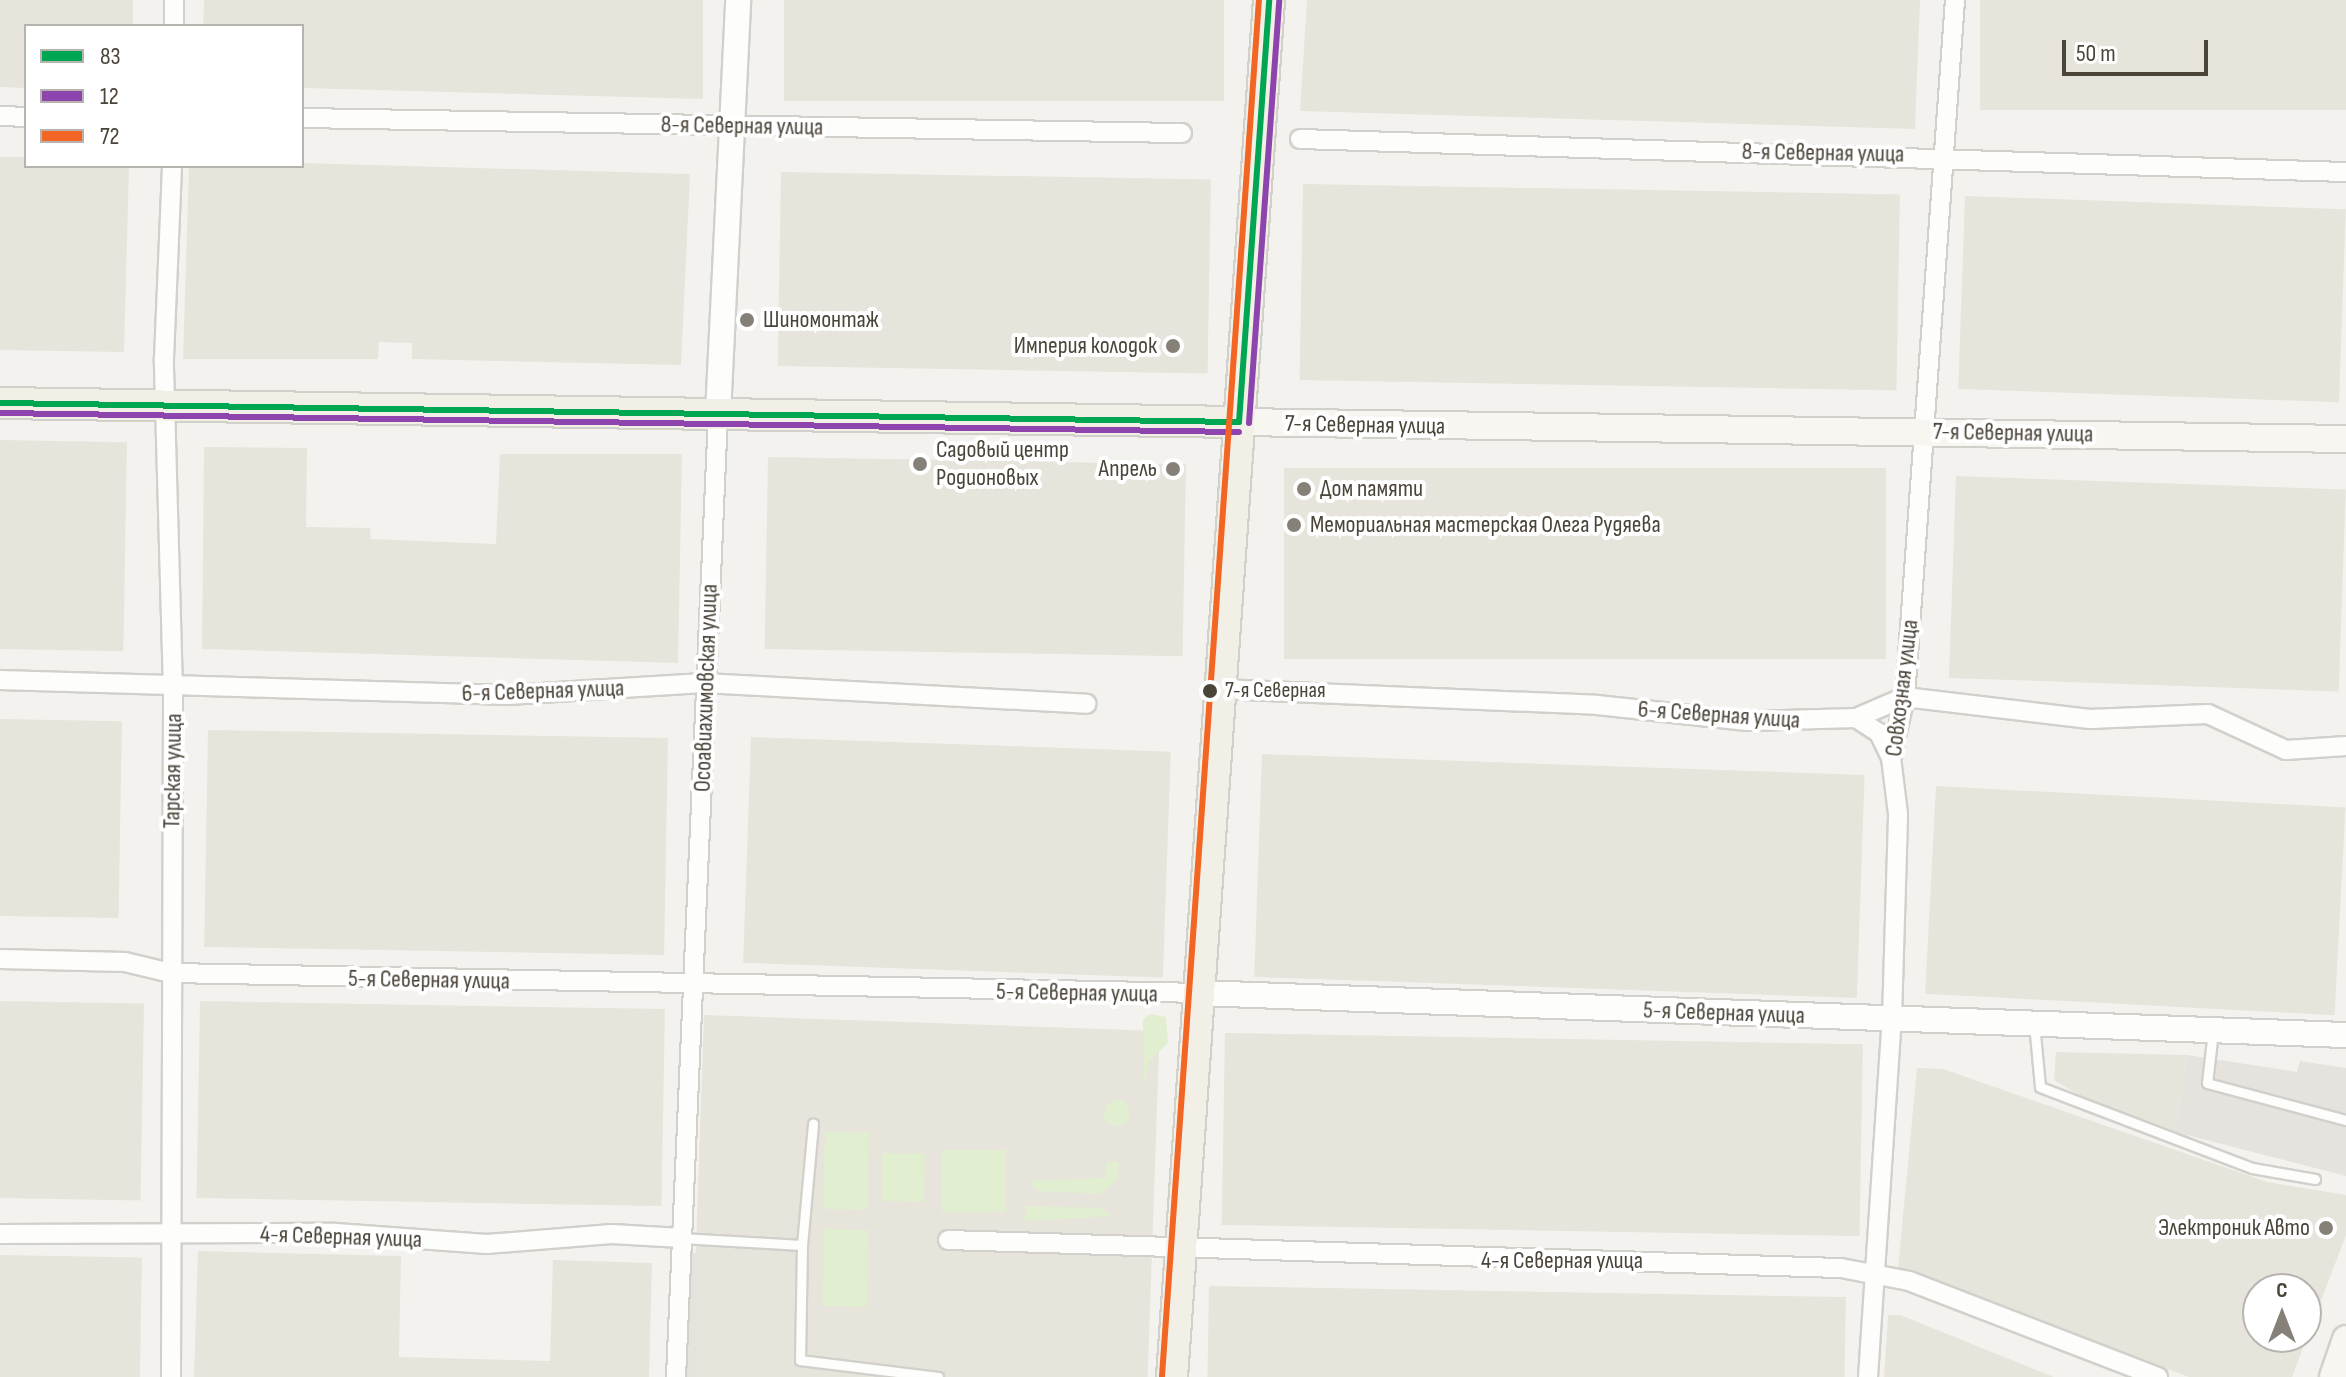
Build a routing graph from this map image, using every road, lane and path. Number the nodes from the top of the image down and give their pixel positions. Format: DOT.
graph roads {
  1 [pos="174,0"];
  2 [pos="738,0"];
  3 [pos="1269,0"];
  4 [pos="1955,0"];
  5 [pos="174,24"];
  6 [pos="0,116"];
  7 [pos="24,117"];
  8 [pos="304,118"];
  9 [pos="733,126"];
  10 [pos="1182,133"];
  11 [pos="1300,139"];
  12 [pos="1941,156"];
  13 [pos="172,168"];
  14 [pos="2346,172"];
  15 [pos="0,403"];
  16 [pos="165,405"];
  17 [pos="718,414"];
  18 [pos="1239,422"];
  19 [pos="1924,432"];
  20 [pos="2346,439"];
  21 [pos="0,680"];
  22 [pos="704,683"];
  23 [pos="1220,689"];
  24 [pos="173,690"];
  25 [pos="1905,697"];
  26 [pos="1086,704"];
  27 [pos="1856,718"];
  28 [pos="2346,746"];
  29 [pos="1891,758"];
  30 [pos="0,959"];
  31 [pos="171,973"];
  32 [pos="697,987"];
  33 [pos="1199,993"];
  34 [pos="1892,1019"];
  35 [pos="2034,1023"];
  36 [pos="2213,1030"];
  37 [pos="2346,1035"];
  38 [pos="2346,1120"];
  39 [pos="813,1123"];
  40 [pos="2315,1179"];
  41 [pos="0,1234"];
  42 [pos="172,1236"];
  43 [pos="681,1238"];
  44 [pos="948,1240"];
  45 [pos="802,1245"];
  46 [pos="1181,1253"];
  47 [pos="1875,1274"];
  48 [pos="2346,1339"];
  49 [pos="2338,1372"];
  50 [pos="171,1377"];
  51 [pos="676,1377"];
  52 [pos="938,1377"];
  53 [pos="1172,1377"];
  54 [pos="1868,1377"];
  55 [pos="2158,1377"];
  1 -- 5 [label="street"];
  2 -- 9 [label="street, Осоавиахимовская улица"];
  3 -- 18 [label="main road"];
  4 -- 12 [label="street, Совхозная улица"];
  6 -- 7 [label="street"];
  8 -- 9 [label="street, 8-я Северная улица"];
  9 -- 10 [label="street, 8-я Северная улица"];
  9 -- 17 [label="street, Осоавиахимовская улица"];
  11 -- 12 [label="street, 8-я Северная улица"];
  12 -- 14 [label="street, 8-я Северная улица"];
  12 -- 19 [label="street, Совхозная улица"];
  13 -- 16 [label="street, Тарская улица"];
  15 -- 16 [label="main road, 7-я Северная улица"];
  16 -- 17 [label="main road, 7-я Северная улица"];
  16 -- 24 [label="street, Тарская улица"];
  17 -- 18 [label="main road, 7-я Северная улица"];
  17 -- 22 [label="street, Осоавиахимовская улица"];
  18 -- 19 [label="main road, 7-я Северная улица"];
  18 -- 23 [label="main road"];
  19 -- 20 [label="main road, 7-я Северная улица"];
  19 -- 25 [label="street, Совхозная улица"];
  21 -- 24 [label="street, 6-я Северная улица"];
  22 -- 24 [label="street, 6-я Северная улица"];
  22 -- 26 [label="street, 6-я Северная улица"];
  22 -- 32 [label="street, Осоавиахимовская улица"];
  23 -- 27 [label="street, 6-я Северная улица"];
  23 -- 33 [label="main road"];
  24 -- 31 [label="street, Тарская улица"];
  25 -- 27 [label="street, 6-я Северная улица"];
  25 -- 28 [label="street, 6-я Северная улица"];
  25 -- 29 [label="street, Совхозная улица"];
  27 -- 29 [label="street"];
  29 -- 34 [label="street, Совхозная улица"];
  30 -- 31 [label="street, 5-я Северная улица"];
  31 -- 32 [label="street, 5-я Северная улица"];
  31 -- 42 [label="street, Тарская улица"];
  32 -- 33 [label="street, 5-я Северная улица"];
  32 -- 43 [label="street, Осоавиахимовская улица"];
  33 -- 34 [label="street, 5-я Северная улица"];
  33 -- 46 [label="main road"];
  34 -- 35 [label="street, 5-я Северная улица"];
  34 -- 47 [label="street, Совхозная улица"];
  35 -- 36 [label="street, 5-я Северная улица"];
  35 -- 40 [label="lane"];
  36 -- 37 [label="street, 5-я Северная улица"];
  36 -- 38 [label="lane"];
  39 -- 45 [label="lane"];
  41 -- 42 [label="street, 4-я Северная улица"];
  42 -- 43 [label="street, 4-я Северная улица"];
  42 -- 50 [label="street, Тарская улица"];
  43 -- 45 [label="lane"];
  43 -- 51 [label="street, Осоавиахимовская улица"];
  44 -- 46 [label="street, 4-я Северная улица"];
  45 -- 52 [label="lane"];
  46 -- 47 [label="street, 4-я Северная улица"];
  46 -- 53 [label="main road"];
  47 -- 54 [label="street, Совхозная улица"];
  47 -- 55 [label="street, 4-я Северная улица"];
  48 -- 49 [label="main road"];
}
